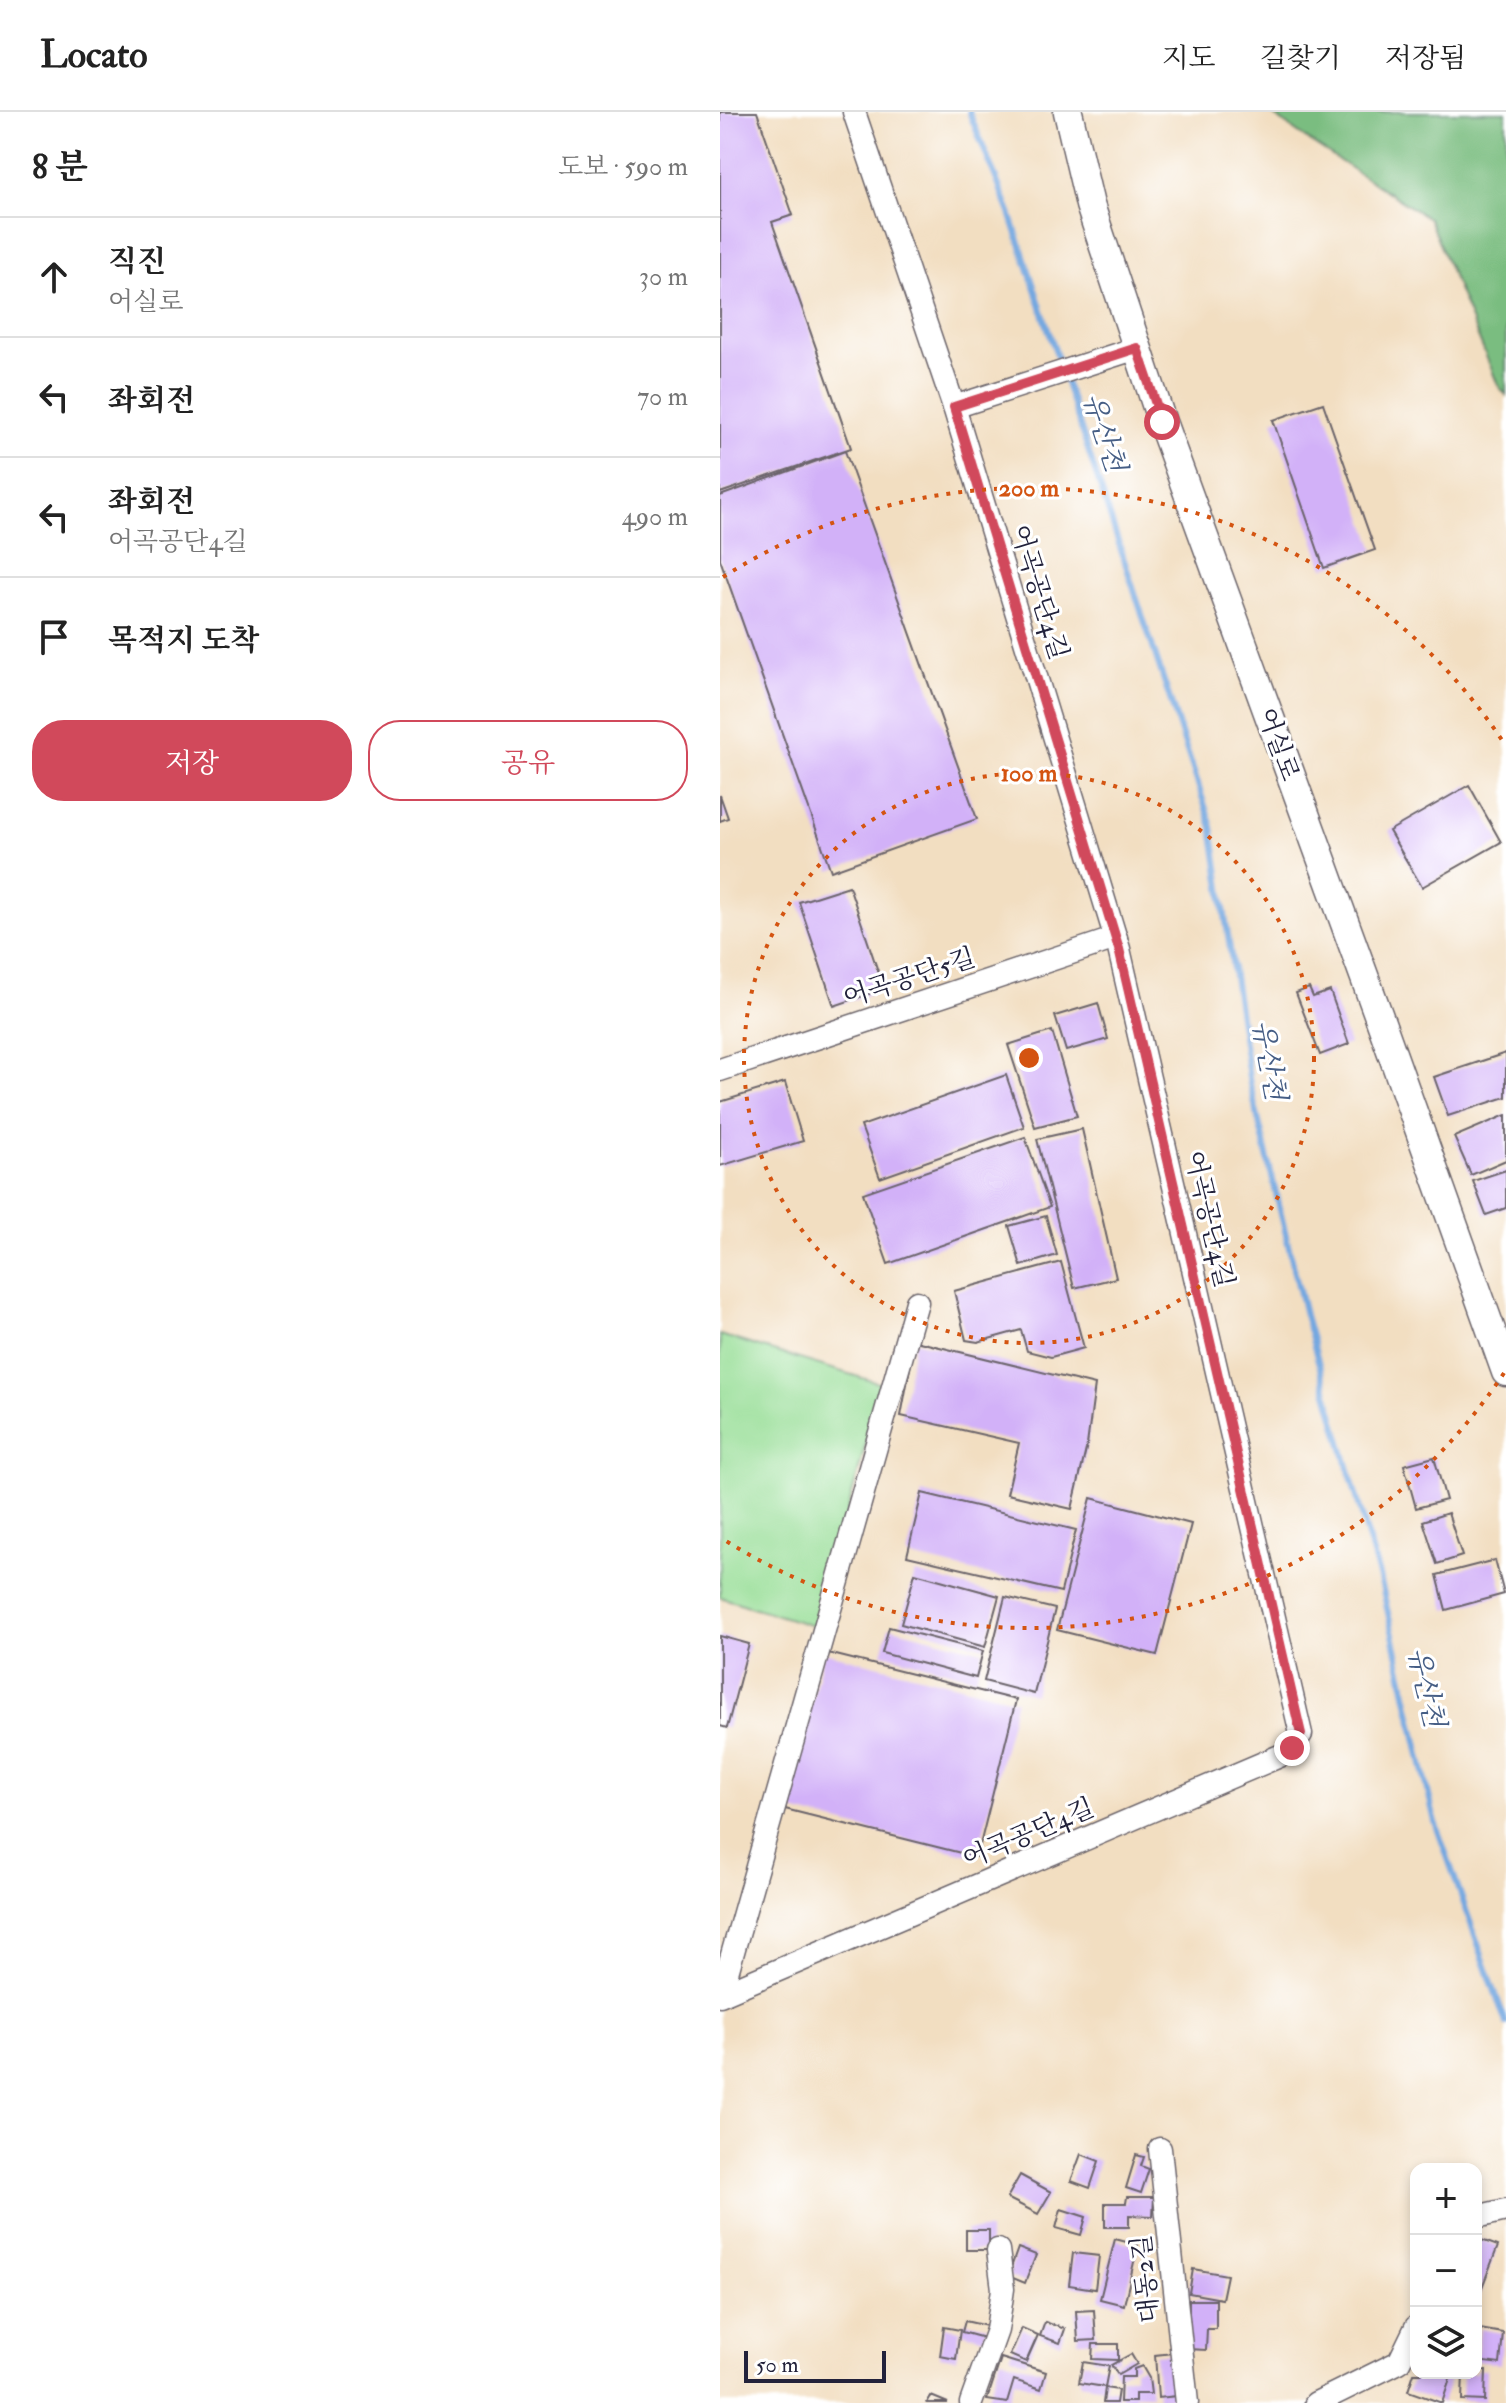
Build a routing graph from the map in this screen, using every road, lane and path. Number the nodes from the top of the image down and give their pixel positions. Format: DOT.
graph roads {
  1 [pos="854,112"];
  2 [pos="1068,112"];
  3 [pos="1137,348"];
  4 [pos="954,407"];
  5 [pos="1116,938"];
  6 [pos="720,1070"];
  7 [pos="917,1302"];
  8 [pos="1506,1372"];
  9 [pos="720,1995"];
  10 [pos="1160,2149"];
  11 [pos="1506,2210"];
  12 [pos="1482,2216"];
  13 [pos="998,2250"];
  14 [pos="1410,2339"];
  15 [pos="971,2403"];
  16 [pos="1187,2403"];
  17 [pos="1316,2403"];
  1 -- 4 [label="street, 어곡공단4길"];
  2 -- 3 [label="main road, 어실로"];
  3 -- 4 [label="street"];
  3 -- 8 [label="main road, 어실로"];
  4 -- 5 [label="street, 어곡공단4길"];
  5 -- 6 [label="street, 어곡공단5길"];
  5 -- 9 [label="street, 어곡공단4길"];
  7 -- 9 [label="street, 어곡공단4길"];
  10 -- 16 [label="street, 대동2길"];
  11 -- 12 [label="street"];
  13 -- 15 [label="street"];
  14 -- 17 [label="street"];
}
